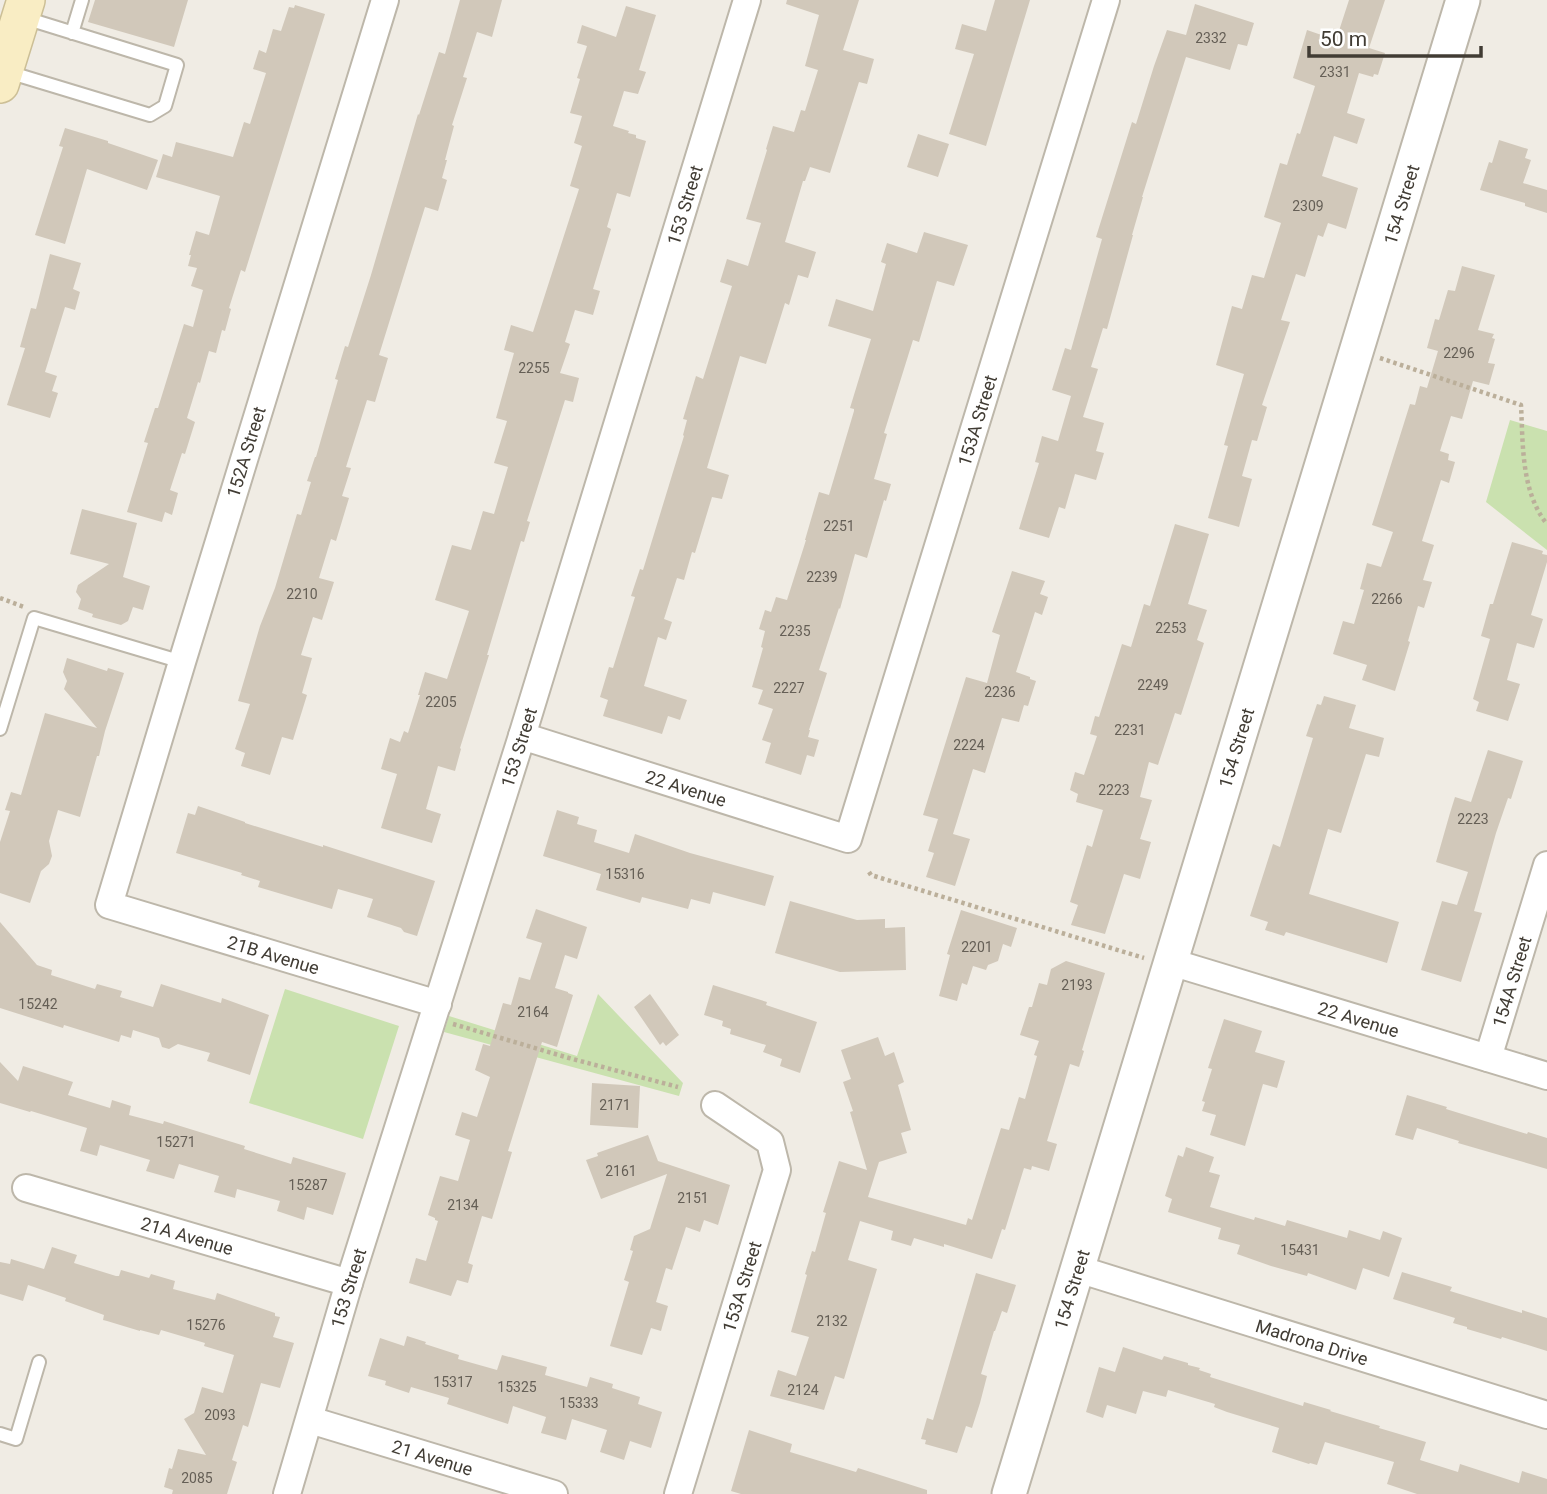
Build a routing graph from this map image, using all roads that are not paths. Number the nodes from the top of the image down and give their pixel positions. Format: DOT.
graph roads {
  1 [pos="82,0"];
  2 [pos="385,0"];
  3 [pos="747,0"];
  4 [pos="1106,0"];
  5 [pos="1463,0"];
  6 [pos="23,8"];
  7 [pos="72,33"];
  8 [pos="2,77"];
  9 [pos="182,662"];
  10 [pos="0,729"];
  11 [pos="522,736"];
  12 [pos="848,839"];
  13 [pos="1547,865"];
  14 [pos="109,905"];
  15 [pos="1161,961"];
  16 [pos="443,1013"];
  17 [pos="1488,1058"];
  18 [pos="1547,1076"];
  19 [pos="715,1105"];
  20 [pos="26,1188"];
  21 [pos="1078,1269"];
  22 [pos="349,1283"];
  23 [pos="39,1362"];
  24 [pos="1547,1415"];
  25 [pos="310,1420"];
  26 [pos="0,1434"];
  27 [pos="287,1494"];
  28 [pos="554,1494"];
  29 [pos="678,1494"];
  30 [pos="1009,1494"];
  1 -- 7 [label="lane"];
  2 -- 9 [label="street, 152A Street"];
  3 -- 11 [label="street, 153 Street"];
  4 -- 12 [label="street, 153A Street"];
  5 -- 15 [label="street, 154 Street"];
  6 -- 7 [label="lane"];
  6 -- 8 [label="main road"];
  7 -- 8 [label="lane"];
  9 -- 10 [label="lane"];
  9 -- 14 [label="street, 152A Street"];
  11 -- 12 [label="street, 22 Avenue"];
  11 -- 16 [label="street, 153 Street"];
  13 -- 17 [label="street, 154A Street"];
  14 -- 16 [label="street, 21B Avenue"];
  15 -- 17 [label="street, 22 Avenue"];
  15 -- 21 [label="street, 154 Street"];
  16 -- 22 [label="street, 153 Street"];
  17 -- 18 [label="street, 22 Avenue"];
  19 -- 29 [label="street, 153A Street"];
  20 -- 22 [label="street, 21A Avenue"];
  21 -- 24 [label="street, Madrona Drive"];
  21 -- 30 [label="street, 154 Street"];
  22 -- 25 [label="street, 153 Street"];
  23 -- 26 [label="lane"];
  25 -- 27 [label="street, 153 Street"];
  25 -- 28 [label="street, 21 Avenue"];
}
